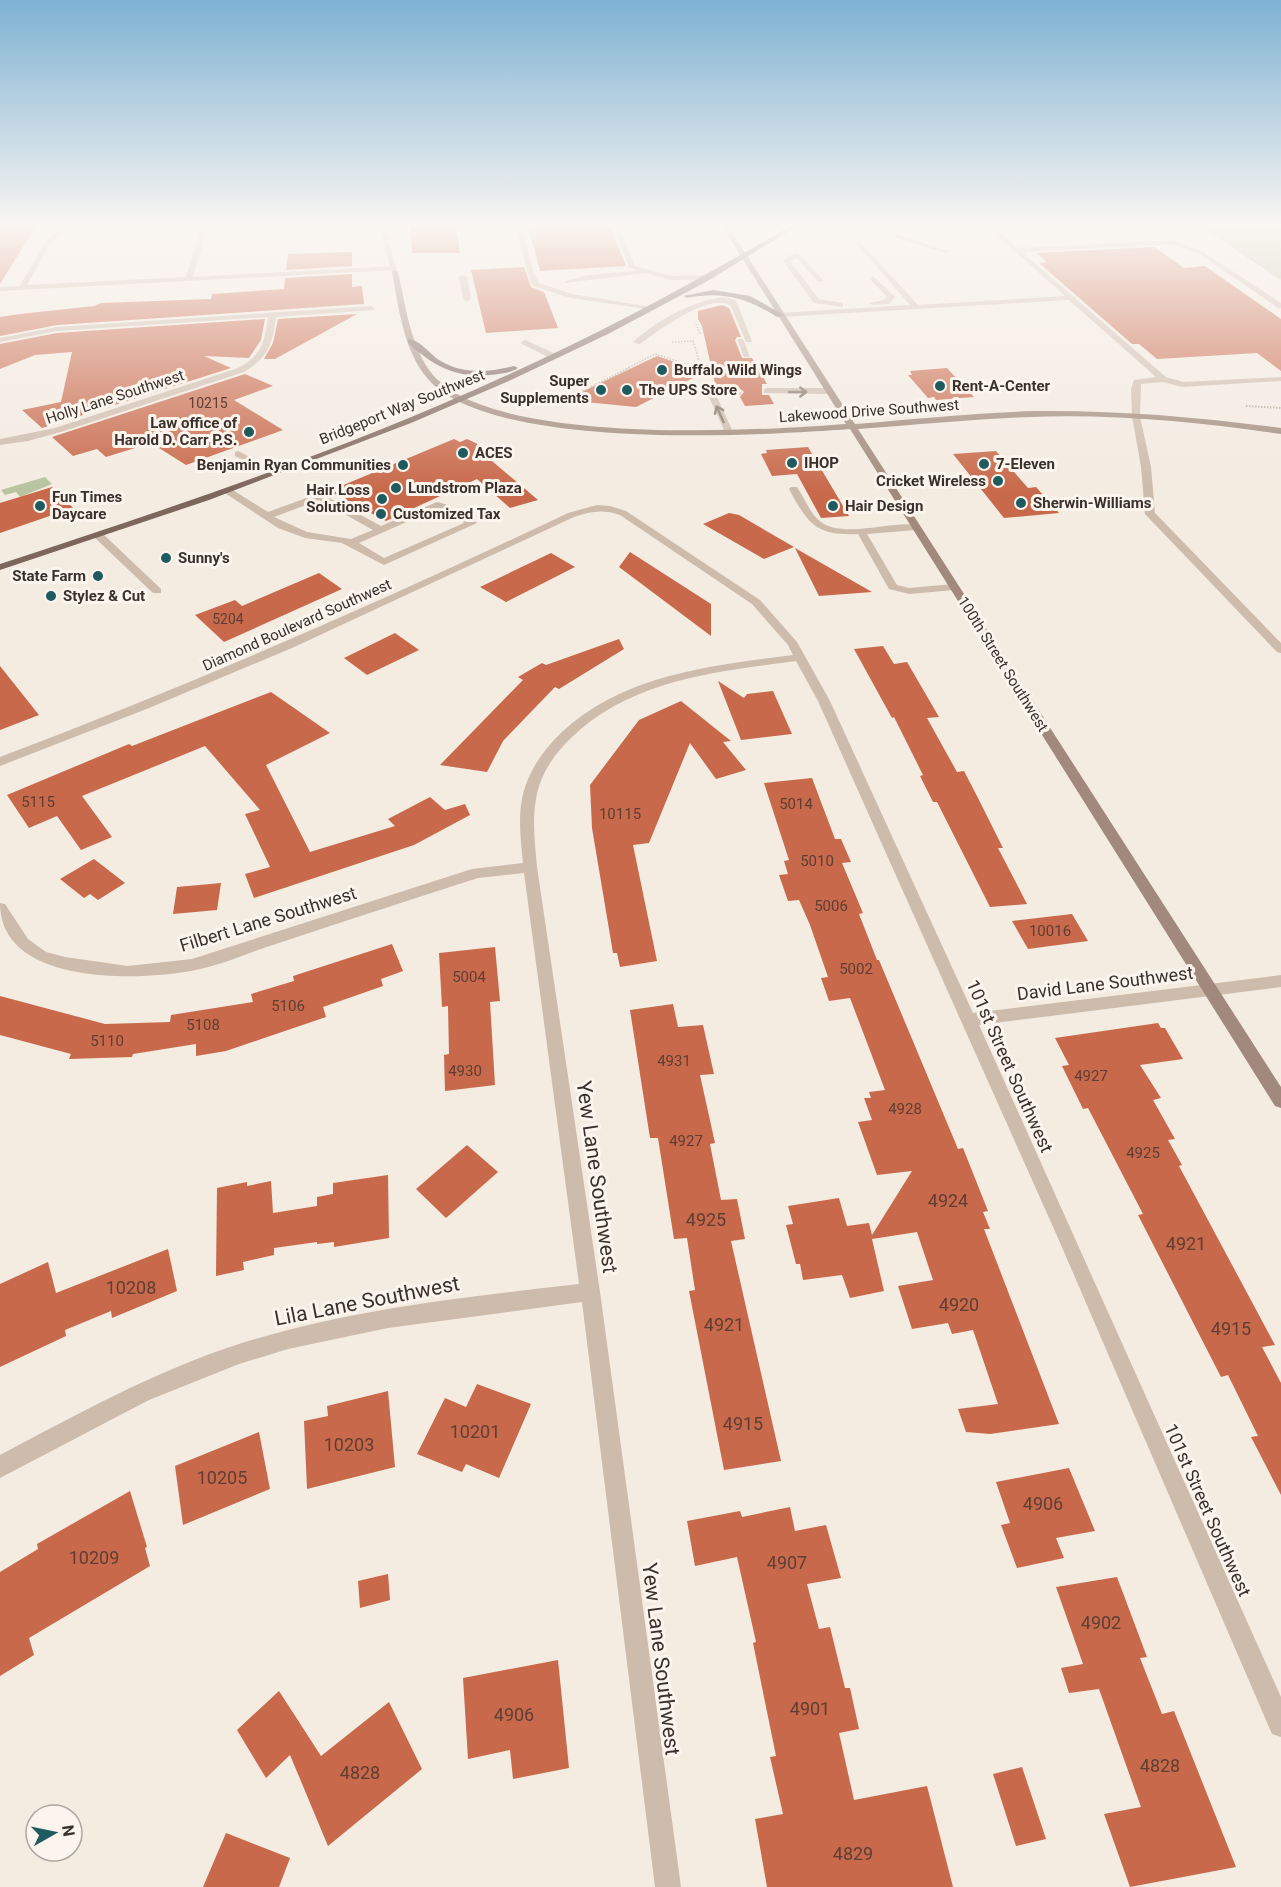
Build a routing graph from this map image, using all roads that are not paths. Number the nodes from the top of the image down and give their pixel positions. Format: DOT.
graph roads {
  1 [pos="285,314"];
  2 [pos="405,314"];
  3 [pos="643,314"];
  4 [pos="684,314"];
  5 [pos="738,314"];
  6 [pos="798,314"];
  7 [pos="1089,314"];
  8 [pos="272,315"];
  9 [pos="780,315"];
  10 [pos="0,340"];
  11 [pos="411,340"];
  12 [pos="525,342"];
  13 [pos="637,342"];
  14 [pos="747,355"];
  15 [pos="555,357"];
  16 [pos="1281,378"];
  17 [pos="1162,380"];
  18 [pos="766,391"];
  19 [pos="829,391"];
  20 [pos="738,393"];
  21 [pos="461,400"];
  22 [pos="1136,416"];
  23 [pos="852,427"];
  24 [pos="1281,431"];
  25 [pos="729,432"];
  26 [pos="0,442"];
  27 [pos="238,454"];
  28 [pos="275,473"];
  29 [pos="794,489"];
  30 [pos="228,490"];
  31 [pos="602,508"];
  32 [pos="267,516"];
  33 [pos="916,527"];
  34 [pos="381,530"];
  35 [pos="861,531"];
  36 [pos="98,535"];
  37 [pos="351,543"];
  38 [pos="0,567"];
  39 [pos="954,587"];
  40 [pos="157,591"];
  41 [pos="1281,650"];
  42 [pos="801,657"];
  43 [pos="0,762"];
  44 [pos="530,867"];
  45 [pos="0,908"];
  46 [pos="1281,981"];
  47 [pos="1210,990"];
  48 [pos="968,1020"];
  49 [pos="1281,1101"];
  50 [pos="591,1292"];
  51 [pos="0,1467"];
  52 [pos="1281,1725"];
  53 [pos="668,1887"];
  1 -- 8 [label="street"];
  2 -- 11 [label="main road, Lakewood Drive Southwest"];
  3 -- 15 [label="main road, Bridgeport Way Southwest"];
  4 -- 13 [label="street"];
  5 -- 14 [label="street"];
  6 -- 9 [label="street"];
  7 -- 17 [label="street"];
  8 -- 10 [label="street"];
  8 -- 26 [label="street, Holly Lane Southwest"];
  9 -- 19 [label="main road, 100th Street Southwest"];
  11 -- 15 [label="main road"];
  11 -- 21 [label="main road, Lakewood Drive Southwest"];
  12 -- 15 [label="street"];
  15 -- 21 [label="main road, Bridgeport Way Southwest"];
  16 -- 17 [label="street"];
  17 -- 22 [label="street"];
  18 -- 19 [label="street, one-way"];
  19 -- 23 [label="main road, 100th Street Southwest"];
  25 -- 20 [label="street, one-way"];
  21 -- 25 [label="main road, Lakewood Drive Southwest"];
  21 -- 28 [label="main road, Bridgeport Way Southwest"];
  22 -- 23 [label="main road, Lakewood Drive Southwest"];
  22 -- 24 [label="main road, Lakewood Drive Southwest"];
  22 -- 41 [label="street"];
  23 -- 25 [label="main road, Lakewood Drive Southwest"];
  23 -- 33 [label="main road, 100th Street Southwest"];
  27 -- 28 [label="street"];
  28 -- 30 [label="main road, Bridgeport Way Southwest"];
  29 -- 35 [label="street"];
  30 -- 32 [label="street"];
  30 -- 36 [label="main road, Bridgeport Way Southwest"];
  31 -- 42 [label="street, 101st Street Southwest"];
  31 -- 43 [label="street, Diamond Boulevard Southwest"];
  32 -- 34 [label="street"];
  32 -- 37 [label="street"];
  33 -- 35 [label="street"];
  33 -- 39 [label="main road, 100th Street Southwest"];
  34 -- 37 [label="street"];
  34 -- 37 [label="street"];
  35 -- 39 [label="street"];
  36 -- 38 [label="main road, Bridgeport Way Southwest"];
  36 -- 40 [label="street"];
  39 -- 47 [label="main road, 100th Street Southwest"];
  42 -- 44 [label="street, Yew Lane Southwest"];
  42 -- 48 [label="street, 101st Street Southwest"];
  44 -- 45 [label="street, Filbert Lane Southwest"];
  44 -- 50 [label="street, Yew Lane Southwest"];
  46 -- 47 [label="street, David Lane Southwest"];
  47 -- 48 [label="street, David Lane Southwest"];
  47 -- 49 [label="main road, 100th Street Southwest"];
  48 -- 52 [label="street, 101st Street Southwest"];
  50 -- 51 [label="street, Lila Lane Southwest"];
  50 -- 53 [label="street, Yew Lane Southwest"];
}
